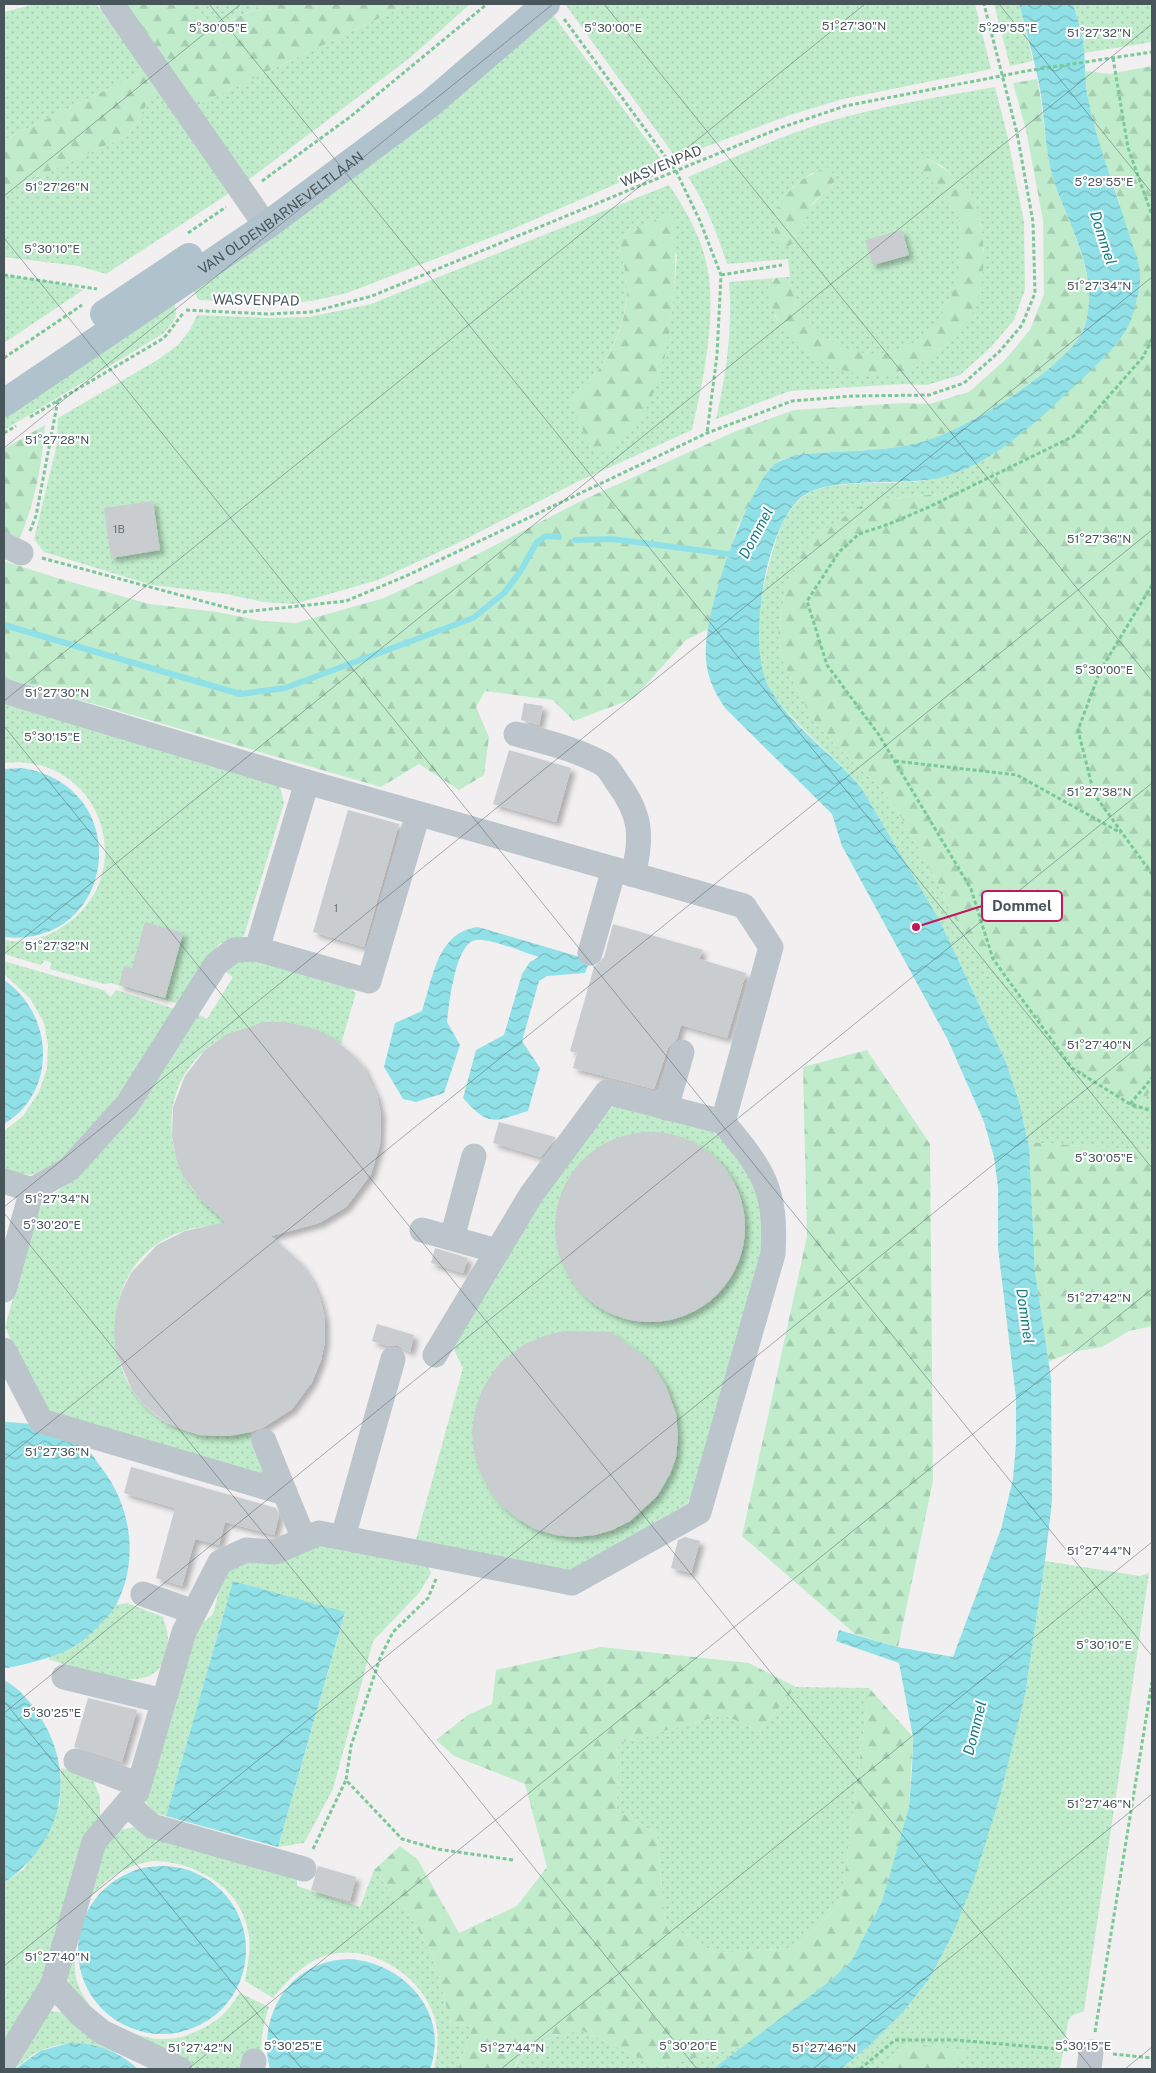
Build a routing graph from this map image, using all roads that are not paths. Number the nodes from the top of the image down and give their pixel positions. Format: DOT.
graph roads {
  1 [pos="112,4"];
  2 [pos="519,4"];
  3 [pos="552,8"];
  4 [pos="256,211"];
  5 [pos="4,382"];
  6 [pos="12,414"];
  7 [pos="4,691"];
  8 [pos="516,734"];
  9 [pos="307,782"];
  10 [pos="418,814"];
  11 [pos="623,872"];
  12 [pos="258,949"];
  13 [pos="590,953"];
  14 [pos="682,1052"];
  15 [pos="666,1108"];
  16 [pos="723,1122"];
  17 [pos="474,1156"];
  18 [pos="4,1181"];
  19 [pos="32,1190"];
  20 [pos="422,1230"];
  21 [pos="452,1238"];
  22 [pos="497,1251"];
  23 [pos="4,1290"];
  24 [pos="4,1350"];
  25 [pos="435,1355"];
  26 [pos="393,1359"];
  27 [pos="264,1441"];
  28 [pos="285,1493"];
  29 [pos="343,1537"];
  30 [pos="304,1539"];
  31 [pos="142,1594"];
  32 [pos="194,1612"];
  33 [pos="64,1677"];
  34 [pos="163,1701"];
  35 [pos="76,1761"];
  36 [pos="133,1794"];
  37 [pos="304,1869"];
  38 [pos="53,1984"];
  39 [pos="4,2063"];
  40 [pos="180,2069"];
  1 -- 4 [label="lane"];
  2 -- 4 [label="main road, VAN OLDENBARNEVELTLAAN"];
  3 -- 4 [label="main road, VAN OLDENBARNEVELTLAAN"];
  4 -- 5 [label="main road, VAN OLDENBARNEVELTLAAN"];
  4 -- 6 [label="main road, VAN OLDENBARNEVELTLAAN"];
  7 -- 9 [label="lane"];
  8 -- 11 [label="lane"];
  9 -- 10 [label="lane"];
  9 -- 12 [label="lane"];
  10 -- 11 [label="lane"];
  10 -- 12 [label="lane"];
  11 -- 13 [label="lane"];
  11 -- 16 [label="lane"];
  12 -- 19 [label="lane"];
  14 -- 15 [label="lane"];
  15 -- 16 [label="lane"];
  15 -- 22 [label="lane"];
  16 -- 29 [label="lane"];
  17 -- 21 [label="lane"];
  18 -- 19 [label="lane"];
  19 -- 23 [label="lane"];
  20 -- 21 [label="lane"];
  21 -- 22 [label="lane"];
  22 -- 25 [label="lane"];
  24 -- 28 [label="lane"];
  26 -- 29 [label="lane"];
  27 -- 28 [label="lane"];
  28 -- 30 [label="lane"];
  29 -- 30 [label="lane"];
  30 -- 32 [label="lane"];
  31 -- 32 [label="lane"];
  32 -- 34 [label="lane"];
  33 -- 34 [label="lane"];
  34 -- 36 [label="lane"];
  35 -- 36 [label="lane"];
  36 -- 37 [label="lane"];
  36 -- 38 [label="lane"];
  38 -- 39 [label="lane"];
  38 -- 40 [label="lane"];
}
